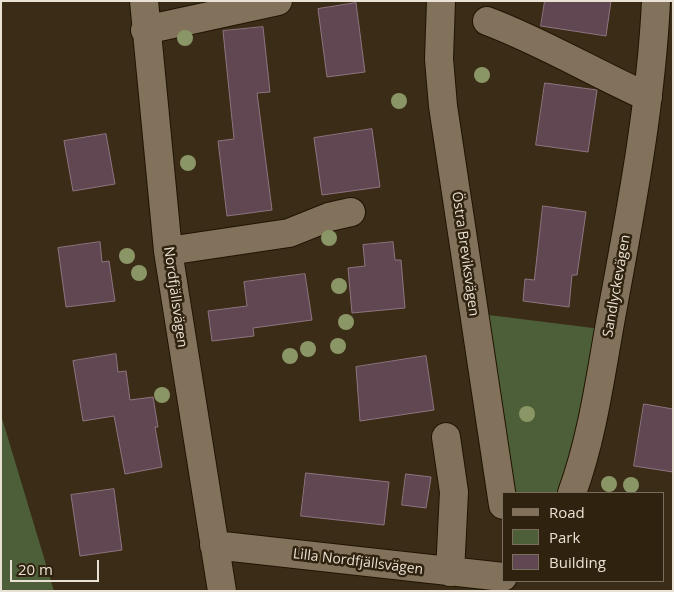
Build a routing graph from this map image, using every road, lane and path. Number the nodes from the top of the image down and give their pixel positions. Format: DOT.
graph roads {
  1 [pos="144,1"];
  2 [pos="278,1"];
  3 [pos="441,1"];
  4 [pos="656,1"];
  5 [pos="488,21"];
  6 [pos="145,30"];
  7 [pos="657,80"];
  8 [pos="351,212"];
  9 [pos="168,251"];
  10 [pos="446,437"];
  11 [pos="572,492"];
  12 [pos="502,498"];
  13 [pos="214,545"];
  14 [pos="450,572"];
  15 [pos="502,577"];
  16 [pos="222,591"];
  1 -- 6 [label="street, Nordfjällsvägen"];
  2 -- 6 [label="street"];
  3 -- 12 [label="street, Östra Breviksvägen"];
  4 -- 7 [label="street, Sandlyckevägen"];
  5 -- 7 [label="street"];
  6 -- 9 [label="street, Nordfjällsvägen"];
  7 -- 11 [label="street, Sandlyckevägen"];
  8 -- 9 [label="street"];
  9 -- 13 [label="street, Nordfjällsvägen"];
  10 -- 14 [label="street"];
  13 -- 14 [label="street, Lilla Nordfjällsvägen"];
  13 -- 16 [label="street, Nordfjällsvägen"];
  14 -- 15 [label="street, Lilla Nordfjällsvägen"];
}
